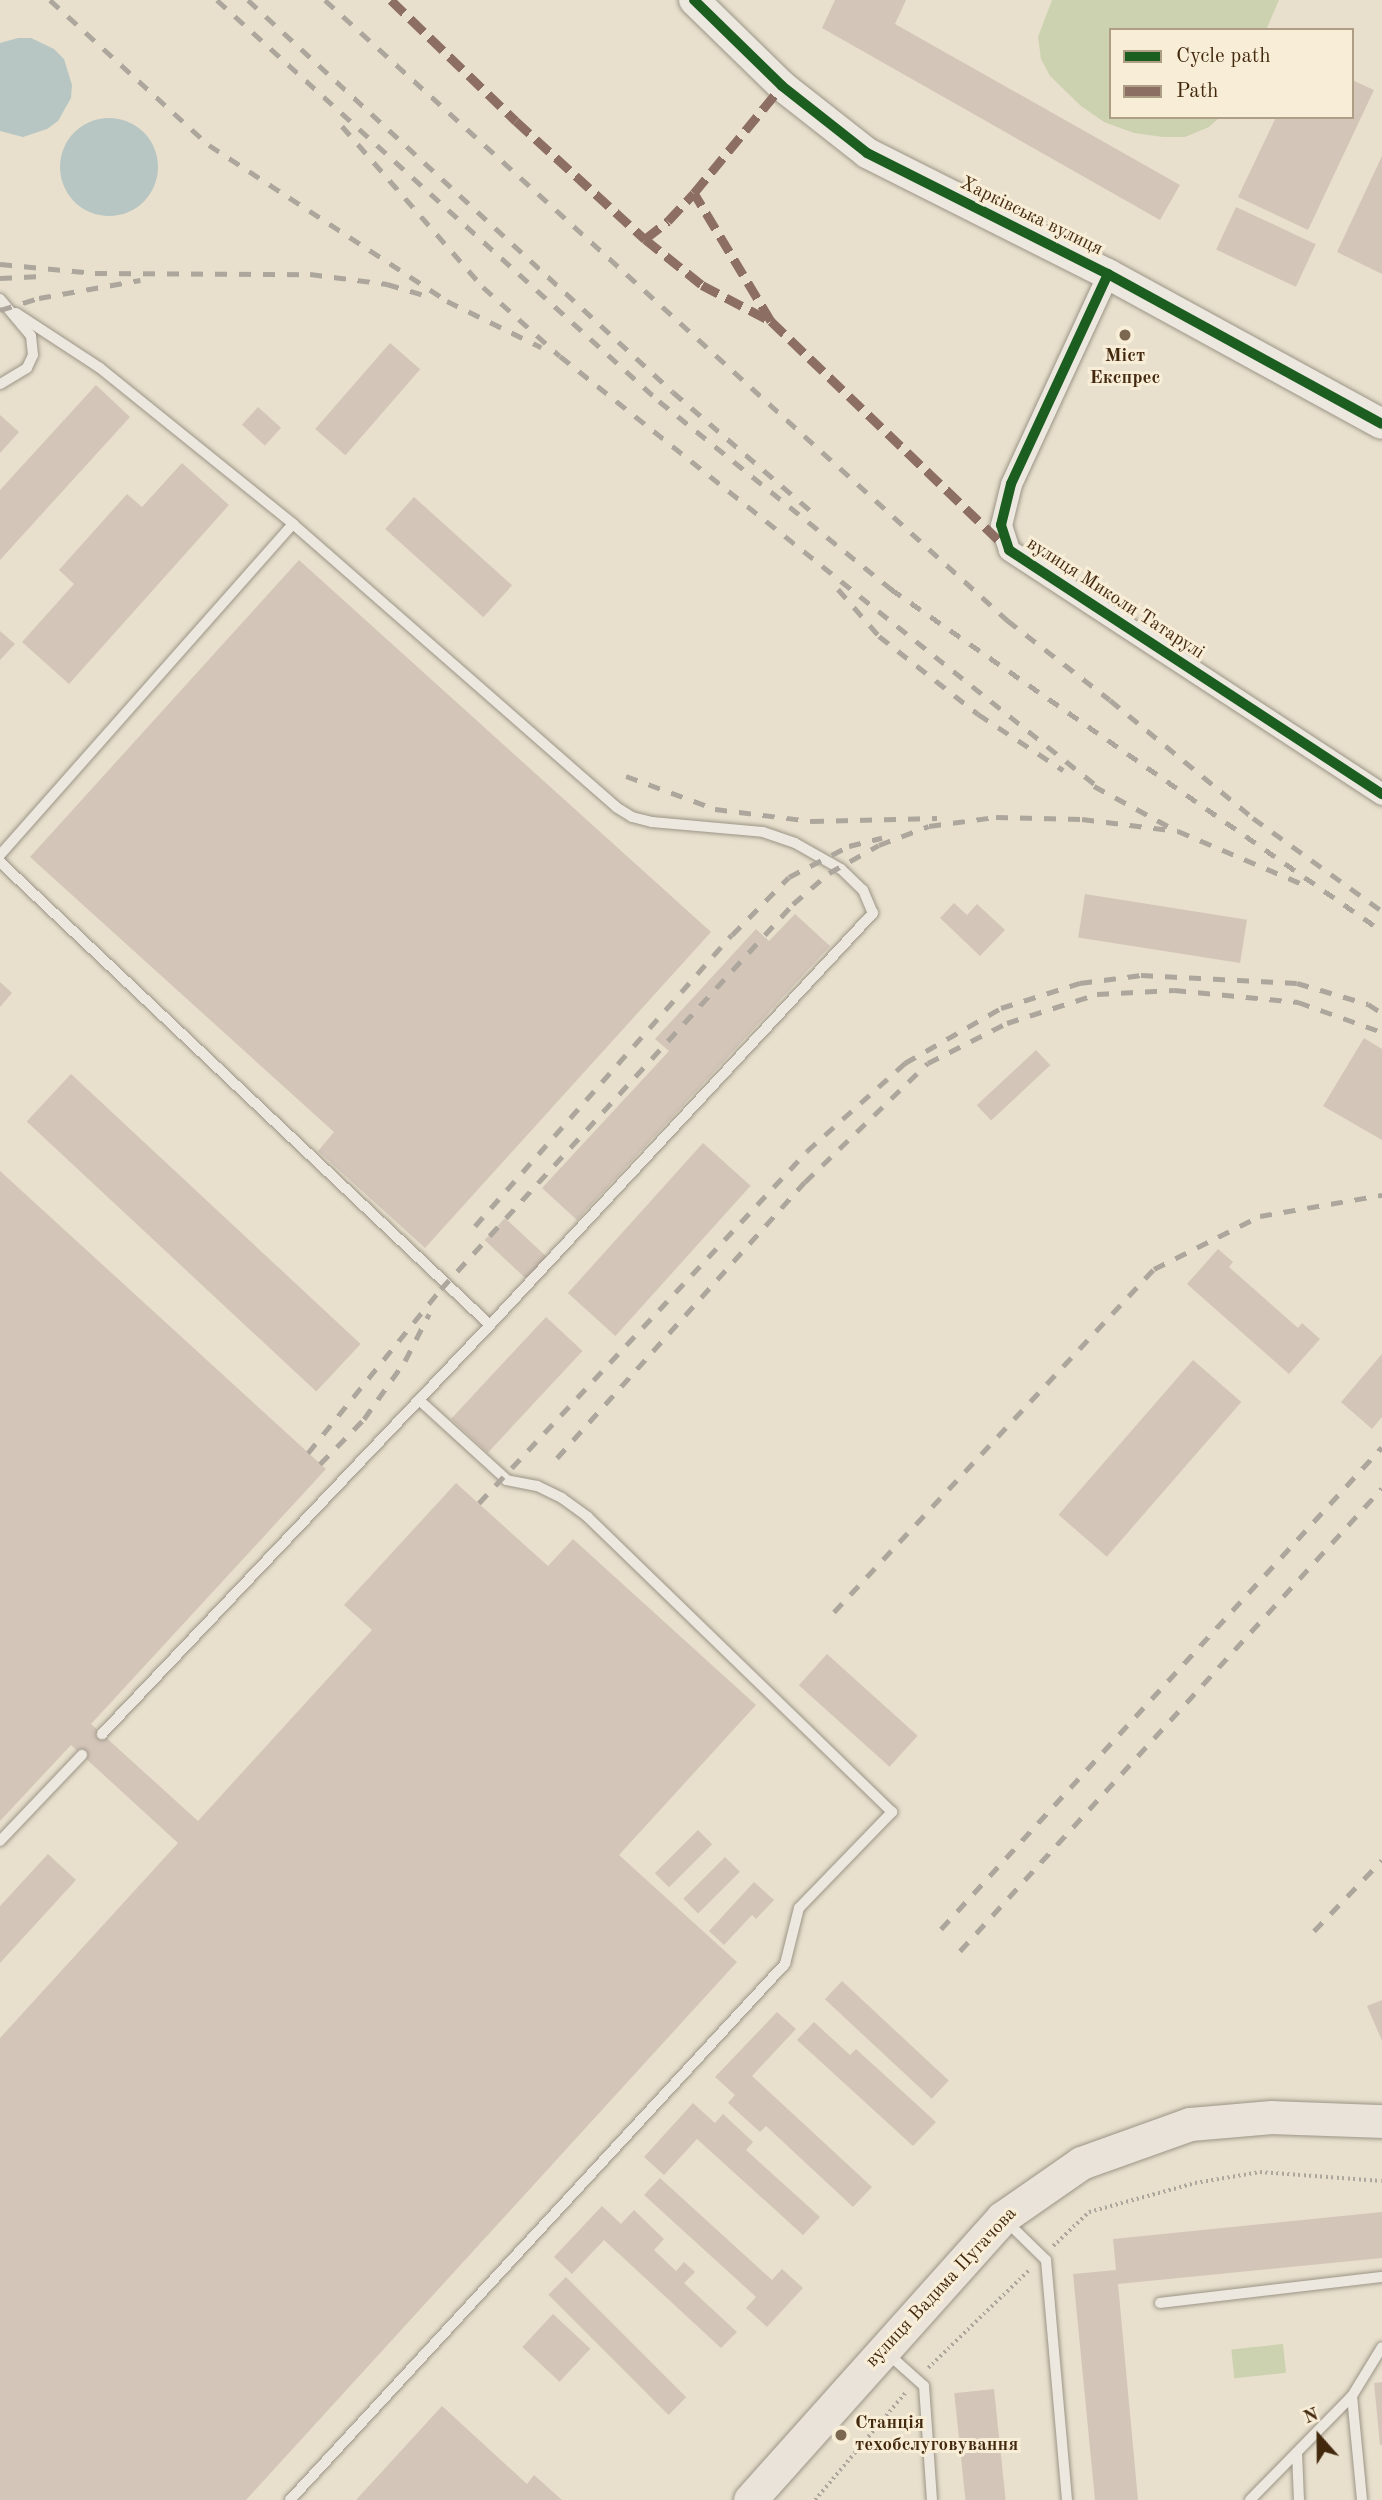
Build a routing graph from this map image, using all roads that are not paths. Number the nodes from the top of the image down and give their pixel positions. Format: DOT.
graph roads {
  1 [pos="694,0"];
  2 [pos="1108,274"];
  3 [pos="0,299"];
  4 [pos="16,313"];
  5 [pos="0,384"];
  6 [pos="1382,425"];
  7 [pos="293,524"];
  8 [pos="1382,794"];
  9 [pos="0,855"];
  10 [pos="0,862"];
  11 [pos="490,1325"];
  12 [pos="419,1400"];
  13 [pos="102,1734"];
  14 [pos="82,1755"];
  15 [pos="0,1841"];
  16 [pos="1382,2121"];
  17 [pos="1002,2218"];
  18 [pos="1382,2277"];
  19 [pos="1160,2303"];
  20 [pos="1382,2347"];
  21 [pos="884,2350"];
  22 [pos="1352,2396"];
  23 [pos="1297,2453"];
  24 [pos="290,2500"];
  25 [pos="750,2500"];
  26 [pos="932,2500"];
  27 [pos="1067,2500"];
  28 [pos="1250,2500"];
  29 [pos="1299,2500"];
  30 [pos="1362,2500"];
  1 -- 2 [label="street, Харківська вулиця"];
  2 -- 6 [label="street, Харківська вулиця"];
  2 -- 8 [label="street, вулиця Миколи Татарулі"];
  3 -- 4 [label="lane"];
  4 -- 5 [label="lane"];
  4 -- 7 [label="lane"];
  7 -- 9 [label="lane"];
  7 -- 11 [label="lane"];
  10 -- 11 [label="lane"];
  11 -- 12 [label="lane"];
  12 -- 13 [label="lane"];
  12 -- 24 [label="lane"];
  14 -- 15 [label="lane"];
  16 -- 17 [label="main road, вулиця Вадима Пугачова"];
  17 -- 21 [label="main road, вулиця Вадима Пугачова"];
  17 -- 27 [label="lane"];
  18 -- 19 [label="lane"];
  20 -- 22 [label="lane"];
  21 -- 25 [label="main road, вулиця Вадима Пугачова"];
  21 -- 26 [label="lane"];
  22 -- 23 [label="lane"];
  22 -- 30 [label="lane"];
  23 -- 28 [label="lane"];
  23 -- 29 [label="lane"];
}
